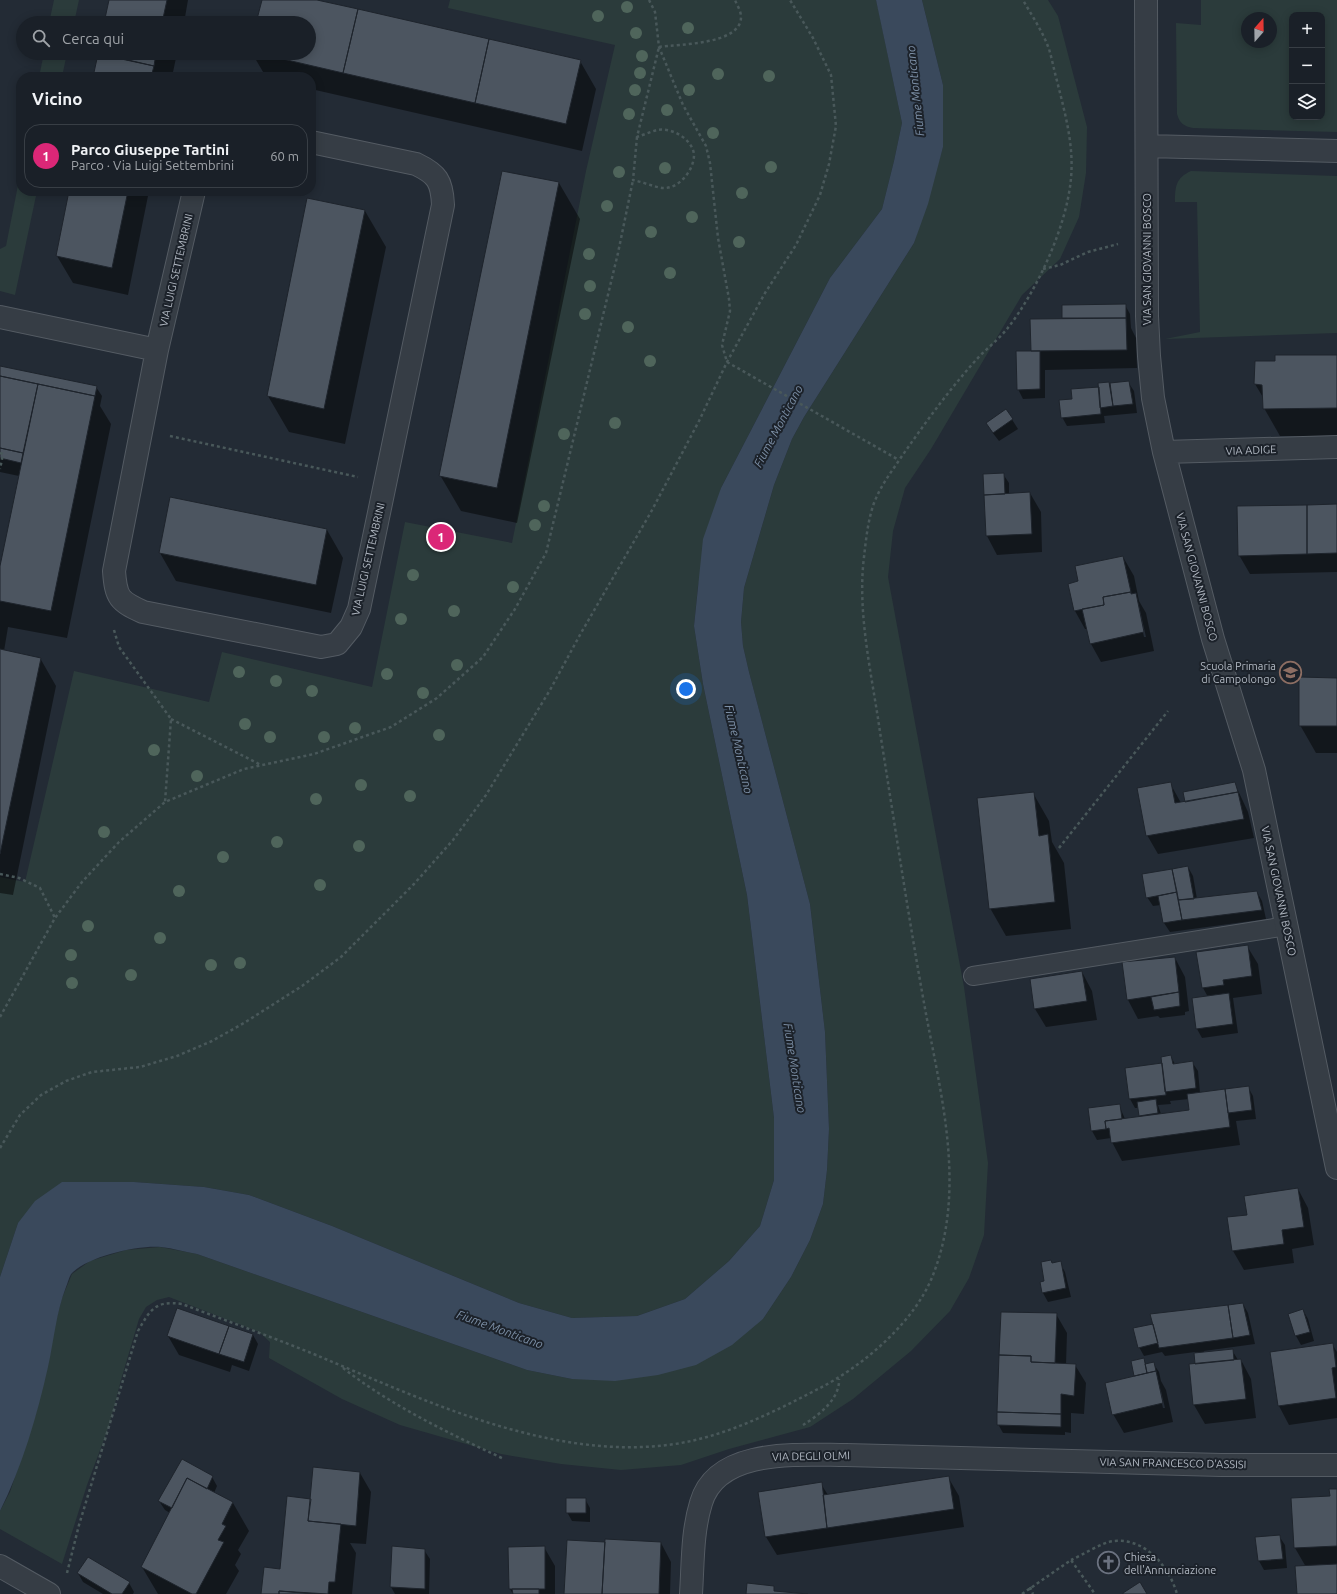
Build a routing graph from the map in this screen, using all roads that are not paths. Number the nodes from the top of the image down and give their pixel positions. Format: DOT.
graph roads {
  1 [pos="1146,0"];
  2 [pos="316,143"];
  3 [pos="1147,146"];
  4 [pos="1337,151"];
  5 [pos="193,196"];
  6 [pos="0,317"];
  7 [pos="157,350"];
  8 [pos="1337,447"];
  9 [pos="1164,452"];
  10 [pos="1287,926"];
  11 [pos="973,976"];
  12 [pos="1337,1168"];
  13 [pos="1008,1459"];
  14 [pos="1337,1465"];
  15 [pos="0,1566"];
  16 [pos="49,1594"];
  17 [pos="691,1594"];
  1 -- 3 [label="street, VIA SAN GIOVANNI BOSCO"];
  2 -- 7 [label="street, VIA LUIGI SETTEMBRINI"];
  3 -- 4 [label="street"];
  3 -- 9 [label="street, VIA SAN GIOVANNI BOSCO"];
  5 -- 7 [label="street, VIA LUIGI SETTEMBRINI"];
  6 -- 7 [label="street"];
  8 -- 9 [label="street, VIA ADIGE"];
  9 -- 10 [label="street, VIA SAN GIOVANNI BOSCO"];
  10 -- 11 [label="lane"];
  10 -- 12 [label="street, VIA SAN GIOVANNI BOSCO"];
  13 -- 14 [label="street, VIA SAN FRANCESCO D'ASSISI"];
  13 -- 17 [label="street, VIA DEGLI OLMI"];
  15 -- 16 [label="street"];
}
